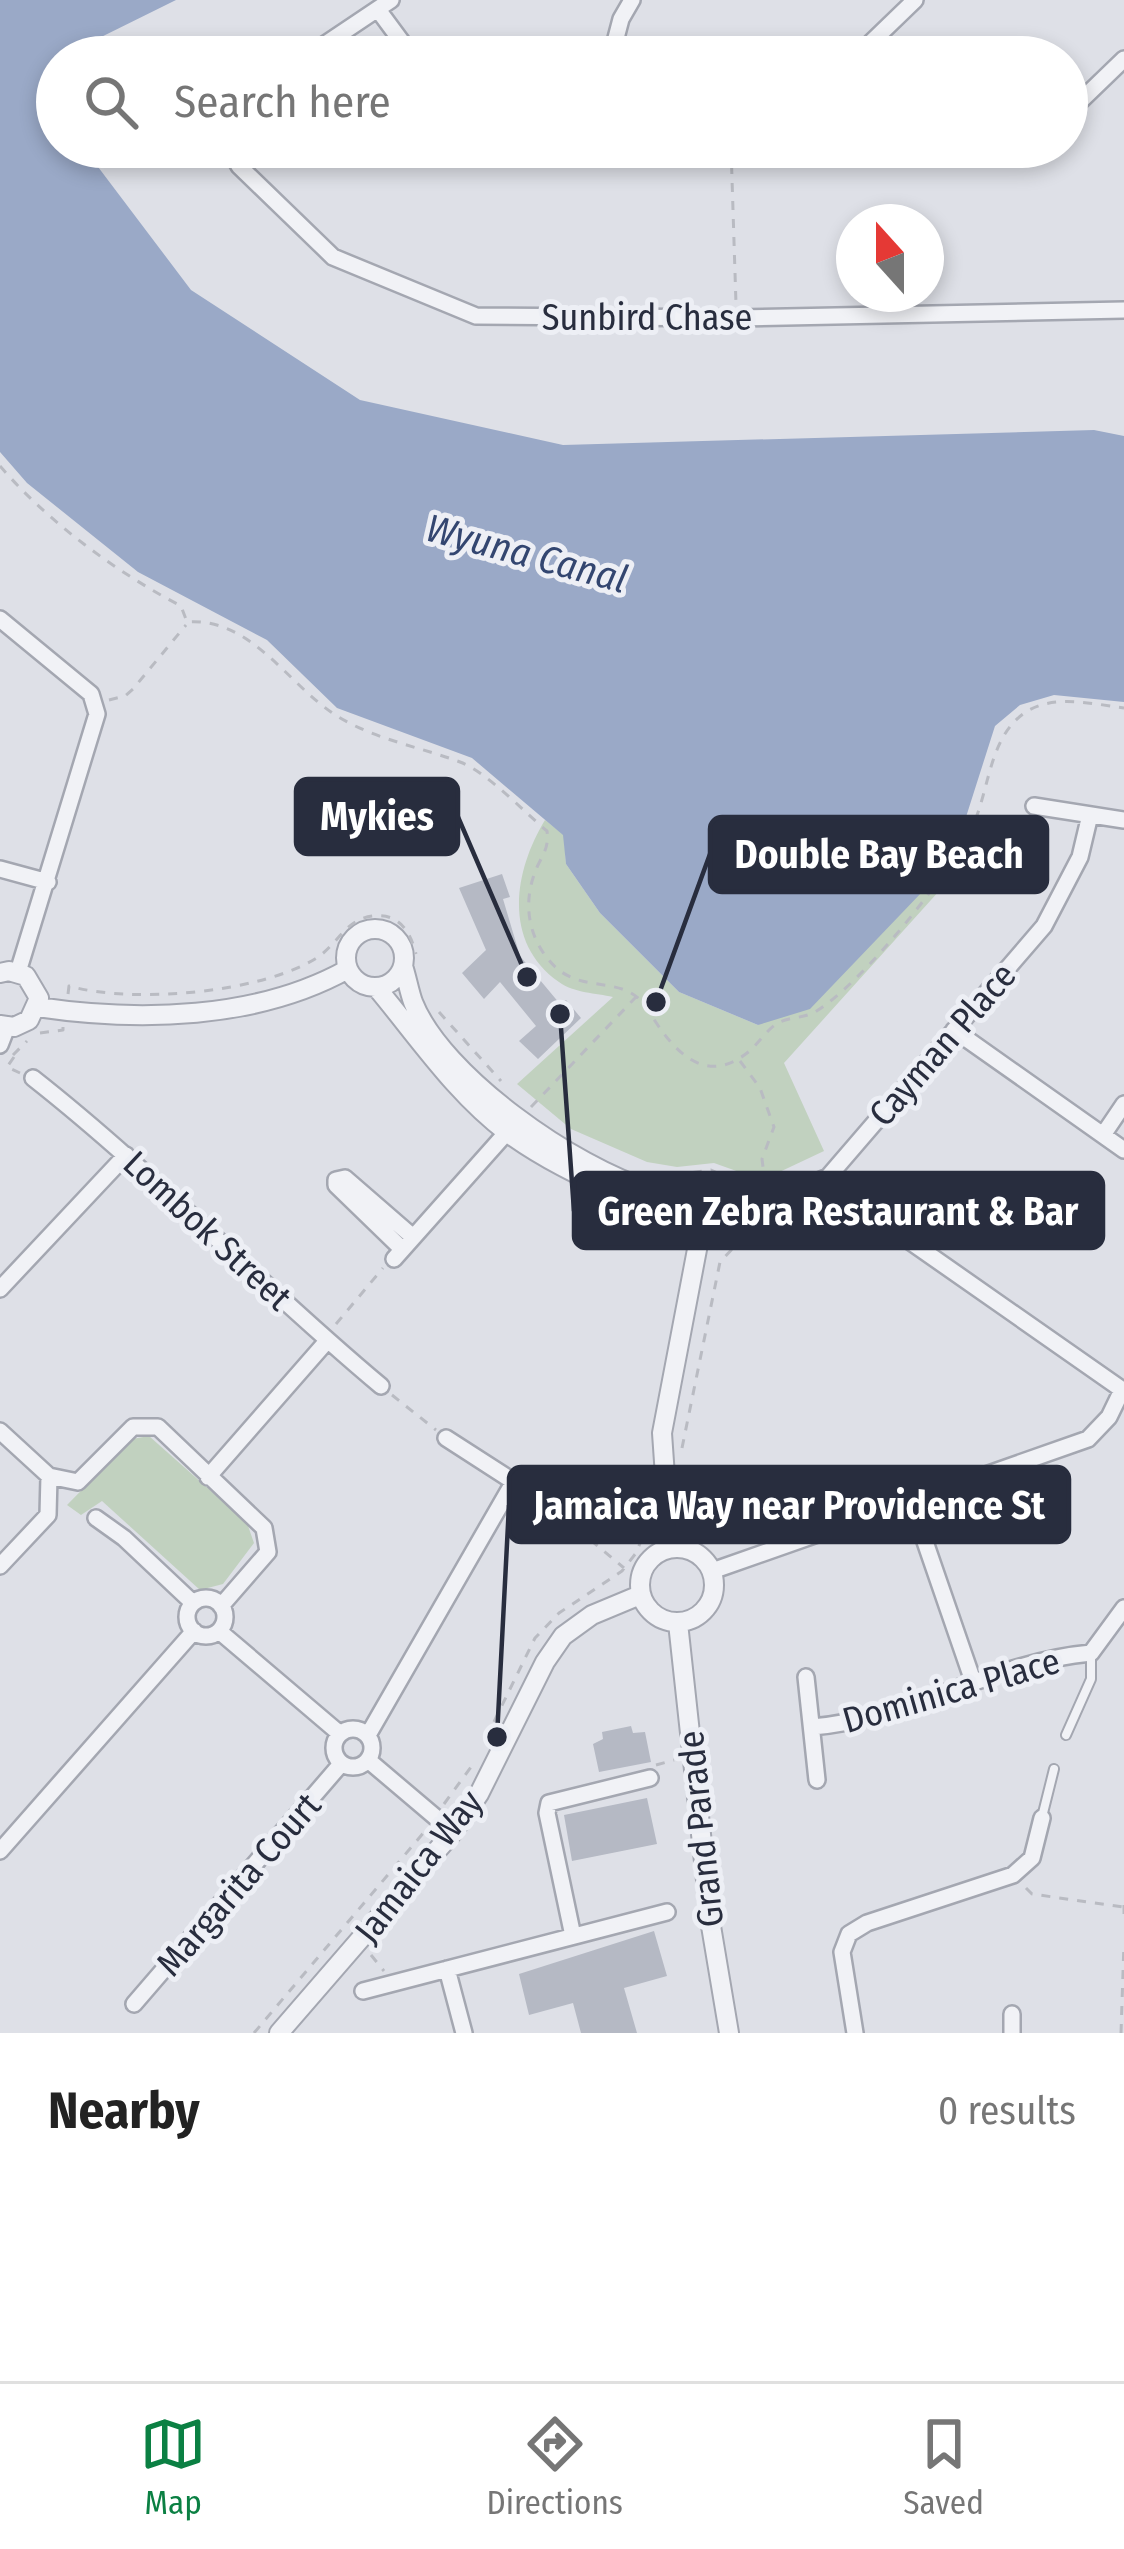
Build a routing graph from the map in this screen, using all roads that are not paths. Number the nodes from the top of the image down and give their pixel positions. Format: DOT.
graph roads {
  1 [pos="632,0"];
  2 [pos="915,0"];
  3 [pos="385,5"];
  4 [pos="338,36"];
  5 [pos="402,36"];
  6 [pos="617,36"];
  7 [pos="881,36"];
  8 [pos="1124,59"];
  9 [pos="1088,94"];
  10 [pos="241,168"];
  11 [pos="1124,310"];
  12 [pos="862,312"];
  13 [pos="862,316"];
  14 [pos="0,619"];
  15 [pos="1034,806"];
  16 [pos="1090,815"];
  17 [pos="1124,820"];
  18 [pos="0,869"];
  19 [pos="48,882"];
  20 [pos="410,961"];
  21 [pos="348,969"];
  22 [pos="9,973"];
  23 [pos="376,987"];
  24 [pos="38,1007"];
  25 [pos="954,1030"];
  26 [pos="4,1041"];
  27 [pos="33,1078"];
  28 [pos="1124,1104"];
  29 [pos="507,1132"];
  30 [pos="1103,1135"];
  31 [pos="1124,1150"];
  32 [pos="126,1155"];
  33 [pos="827,1177"];
  34 [pos="687,1195"];
  35 [pos="732,1209"];
  36 [pos="681,1225"];
  37 [pos="698,1239"];
  38 [pos="403,1248"];
  39 [pos="0,1289"];
  40 [pos="327,1341"];
  41 [pos="381,1386"];
  42 [pos="1123,1391"];
  43 [pos="0,1431"];
  44 [pos="446,1438"];
  45 [pos="49,1476"];
  46 [pos="208,1477"];
  47 [pos="513,1483"];
  48 [pos="911,1501"];
  49 [pos="553,1507"];
  50 [pos="96,1518"];
  51 [pos="670,1548"];
  52 [pos="0,1566"];
  53 [pos="712,1571"];
  54 [pos="640,1595"];
  55 [pos="193,1603"];
  56 [pos="221,1606"];
  57 [pos="1124,1608"];
  58 [pos="679,1623"];
  59 [pos="194,1631"];
  60 [pos="219,1631"];
  61 [pos="1091,1653"];
  62 [pos="806,1677"];
  63 [pos="973,1681"];
  64 [pos="812,1727"];
  65 [pos="340,1733"];
  66 [pos="368,1735"];
  67 [pos="1066,1735"];
  68 [pos="368,1760"];
  69 [pos="341,1764"];
  70 [pos="1054,1769"];
  71 [pos="650,1778"];
  72 [pos="817,1780"];
  73 [pos="1042,1819"];
  74 [pos="452,1832"];
  75 [pos="0,1851"];
  76 [pos="667,1912"];
  77 [pos="573,1936"];
  78 [pos="447,1969"];
  79 [pos="363,1990"];
  80 [pos="134,2004"];
  81 [pos="1012,2014"];
  82 [pos="278,2033"];
  83 [pos="464,2033"];
  84 [pos="729,2033"];
  85 [pos="855,2033"];
  86 [pos="1012,2033"];
  1 -- 6 [label="street"];
  2 -- 7 [label="street"];
  3 -- 4 [label="street"];
  3 -- 5 [label="street"];
  8 -- 9 [label="street"];
  10 -- 13 [label="street, Sunbird Chase"];
  11 -- 13 [label="street, Sunbird Chase"];
  12 -- 13 [label="street"];
  14 -- 19 [label="street"];
  15 -- 16 [label="street"];
  16 -- 17 [label="street"];
  16 -- 25 [label="street, Cayman Place"];
  18 -- 19 [label="street"];
  19 -- 22 [label="street"];
  20 -- 21 [label="street"];
  20 -- 23 [label="street"];
  20 -- 34 [label="street"];
  21 -- 23 [label="street"];
  21 -- 24 [label="street"];
  22 -- 24 [label="street"];
  23 -- 29 [label="street"];
  24 -- 26 [label="street"];
  25 -- 30 [label="street"];
  25 -- 33 [label="street, Cayman Place"];
  27 -- 32 [label="street, Lombok Street"];
  28 -- 30 [label="street"];
  29 -- 36 [label="street"];
  29 -- 38 [label="street"];
  30 -- 31 [label="street"];
  32 -- 39 [label="street"];
  32 -- 40 [label="street, Lombok Street"];
  33 -- 35 [label="street, Cayman Place"];
  33 -- 42 [label="street"];
  34 -- 35 [label="street"];
  34 -- 36 [label="street"];
  35 -- 37 [label="street"];
  36 -- 37 [label="street"];
  37 -- 51 [label="street"];
  38 -- 38 [label="street"];
  40 -- 41 [label="street, Lombok Street"];
  40 -- 46 [label="street"];
  42 -- 48 [label="street"];
  43 -- 45 [label="street"];
  44 -- 47 [label="street"];
  45 -- 46 [label="street"];
  45 -- 52 [label="street"];
  46 -- 56 [label="street"];
  47 -- 49 [label="street"];
  47 -- 66 [label="street"];
  48 -- 53 [label="street"];
  48 -- 63 [label="street"];
  50 -- 55 [label="street"];
  51 -- 53 [label="street"];
  51 -- 54 [label="street"];
  53 -- 58 [label="street"];
  54 -- 58 [label="street"];
  54 -- 74 [label="street, Jamaica Way"];
  55 -- 56 [label="street"];
  55 -- 59 [label="street"];
  56 -- 60 [label="street"];
  57 -- 61 [label="street, Dominica Place"];
  58 -- 84 [label="street, Grand Parade"];
  59 -- 60 [label="street"];
  59 -- 75 [label="street"];
  60 -- 65 [label="street"];
  61 -- 63 [label="street, Dominica Place"];
  61 -- 67 [label="lane, Dominica Place"];
  62 -- 64 [label="street, Dominica Place"];
  63 -- 64 [label="street, Dominica Place"];
  64 -- 72 [label="street, Dominica Place"];
  65 -- 66 [label="street"];
  65 -- 69 [label="street"];
  66 -- 68 [label="street"];
  68 -- 69 [label="street"];
  68 -- 74 [label="street"];
  69 -- 80 [label="street, Margarita Court"];
  70 -- 73 [label="lane"];
  71 -- 77 [label="street"];
  73 -- 85 [label="street"];
  74 -- 82 [label="street, Jamaica Way"];
  76 -- 77 [label="street"];
  77 -- 78 [label="street"];
  78 -- 79 [label="street"];
  78 -- 83 [label="street"];
  81 -- 86 [label="street"];
}
